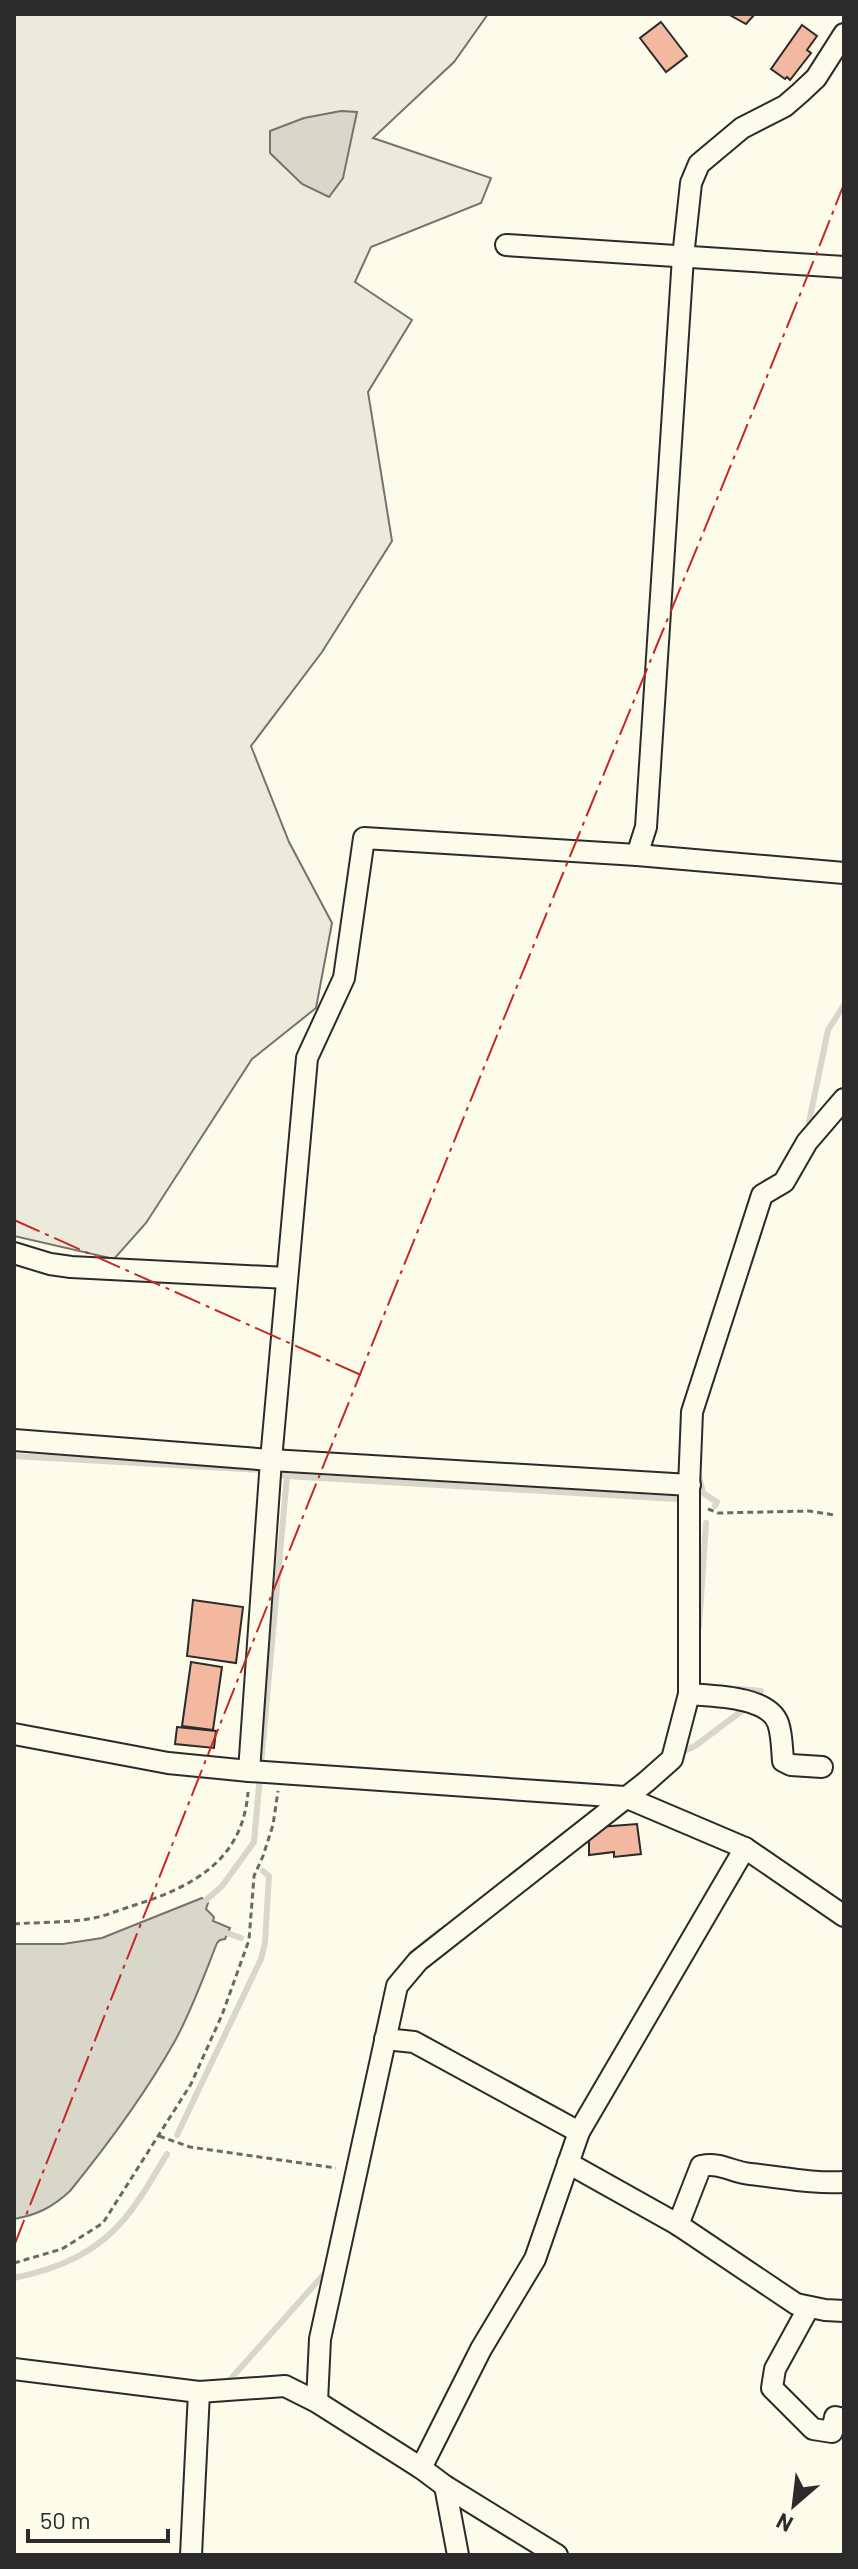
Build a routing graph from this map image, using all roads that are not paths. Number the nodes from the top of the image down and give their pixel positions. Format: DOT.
graph roads {
  1 [pos="844,34"];
  2 [pos="506,245"];
  3 [pos="683,257"];
  4 [pos="844,267"];
  5 [pos="637,855"];
  6 [pos="844,873"];
  7 [pos="844,1099"];
  8 [pos="14,1253"];
  9 [pos="287,1278"];
  10 [pos="14,1440"];
  11 [pos="271,1460"];
  12 [pos="689,1492"];
  13 [pos="689,1694"];
  14 [pos="14,1734"];
  15 [pos="822,1767"];
  16 [pos="249,1771"];
  17 [pos="625,1797"];
  18 [pos="745,1848"];
  19 [pos="844,1916"];
  20 [pos="391,2039"];
  21 [pos="579,2132"];
  22 [pos="568,2163"];
  23 [pos="844,2182"];
  24 [pos="678,2225"];
  25 [pos="809,2307"];
  26 [pos="844,2311"];
  27 [pos="14,2369"];
  28 [pos="199,2392"];
  29 [pos="317,2402"];
  30 [pos="844,2419"];
  31 [pos="421,2468"];
  32 [pos="445,2486"];
  33 [pos="191,2555"];
  34 [pos="458,2555"];
  35 [pos="557,2555"];
  1 -- 3 [label="street"];
  2 -- 3 [label="street"];
  3 -- 4 [label="street"];
  3 -- 5 [label="street"];
  5 -- 6 [label="street"];
  5 -- 9 [label="street"];
  7 -- 12 [label="street"];
  8 -- 9 [label="street"];
  9 -- 11 [label="street"];
  10 -- 11 [label="street"];
  11 -- 12 [label="street"];
  11 -- 16 [label="street"];
  12 -- 13 [label="street"];
  13 -- 15 [label="street"];
  13 -- 17 [label="street"];
  14 -- 16 [label="street"];
  16 -- 17 [label="street"];
  17 -- 18 [label="street"];
  17 -- 20 [label="street"];
  18 -- 19 [label="street"];
  18 -- 21 [label="street"];
  20 -- 21 [label="street"];
  20 -- 29 [label="street"];
  21 -- 22 [label="street"];
  22 -- 24 [label="street"];
  22 -- 31 [label="street"];
  23 -- 24 [label="street"];
  24 -- 25 [label="street"];
  25 -- 26 [label="street"];
  25 -- 30 [label="street"];
  27 -- 28 [label="street"];
  28 -- 29 [label="street"];
  28 -- 33 [label="street"];
  29 -- 31 [label="street"];
  31 -- 32 [label="street"];
  32 -- 34 [label="street"];
  32 -- 35 [label="street"];
}
